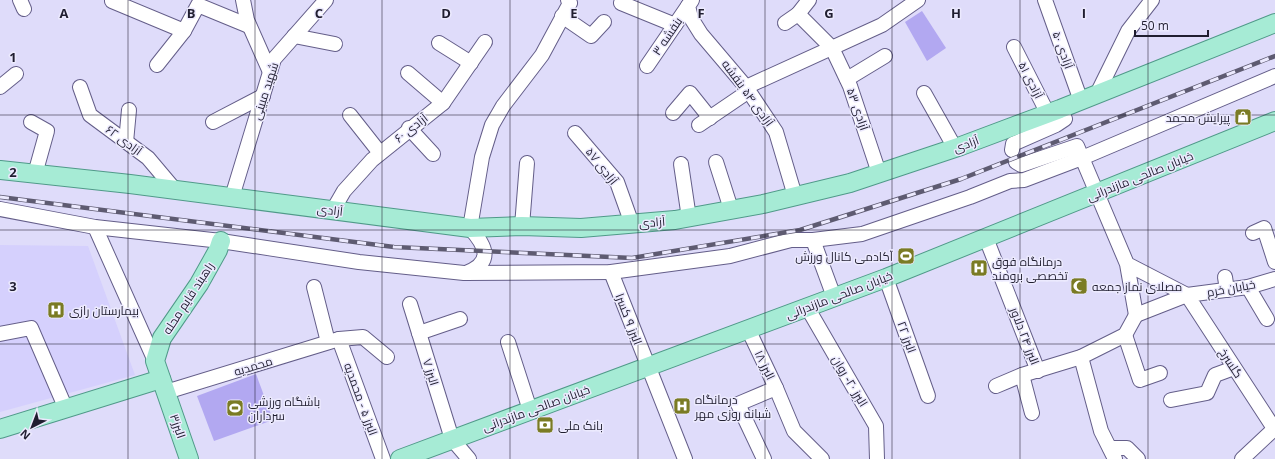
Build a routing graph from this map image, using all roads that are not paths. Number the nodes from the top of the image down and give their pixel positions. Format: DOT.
graph roads {
  1 [pos="112,0"];
  2 [pos="243,0"];
  3 [pos="326,0"];
  4 [pos="568,0"];
  5 [pos="809,0"];
  6 [pos="918,0"];
  7 [pos="1045,0"];
  8 [pos="1152,0"];
  9 [pos="621,3"];
  10 [pos="690,3"];
  11 [pos="899,6"];
  12 [pos="798,14"];
  13 [pos="562,16"];
  14 [pos="604,22"];
  15 [pos="785,23"];
  16 [pos="1275,23"];
  17 [pos="675,25"];
  18 [pos="249,26"];
  19 [pos="184,32"];
  20 [pos="294,36"];
  21 [pos="485,42"];
  22 [pos="439,43"];
  23 [pos="335,44"];
  24 [pos="1014,47"];
  25 [pos="832,48"];
  26 [pos="885,56"];
  27 [pos="471,63"];
  28 [pos="157,65"];
  29 [pos="647,66"];
  30 [pos="270,72"];
  31 [pos="408,73"];
  32 [pos="16,74"];
  33 [pos="1275,76"];
  34 [pos="847,79"];
  35 [pos="0,87"];
  36 [pos="80,87"];
  37 [pos="748,89"];
  38 [pos="924,93"];
  39 [pos="263,96"];
  40 [pos="1089,97"];
  41 [pos="443,103"];
  42 [pos="129,110"];
  43 [pos="673,113"];
  44 [pos="350,115"];
  45 [pos="1055,116"];
  46 [pos="1275,121"];
  47 [pos="31,122"];
  48 [pos="213,122"];
  49 [pos="409,128"];
  50 [pos="575,133"];
  51 [pos="126,142"];
  52 [pos="955,148"];
  53 [pos="1076,151"];
  54 [pos="380,153"];
  55 [pos="433,154"];
  56 [pos="716,162"];
  57 [pos="527,164"];
  58 [pos="681,164"];
  59 [pos="0,170"];
  60 [pos="879,173"];
  61 [pos="35,174"];
  62 [pos="175,190"];
  63 [pos="1097,193"];
  64 [pos="795,196"];
  65 [pos="232,197"];
  66 [pos="0,209"];
  67 [pos="731,209"];
  68 [pos="333,210"];
  69 [pos="690,218"];
  70 [pos="632,224"];
  71 [pos="522,226"];
  72 [pos="95,227"];
  73 [pos="470,228"];
  74 [pos="1253,233"];
  75 [pos="986,238"];
  76 [pos="813,240"];
  77 [pos="221,241"];
  78 [pos="1275,262"];
  79 [pos="1127,264"];
  80 [pos="611,272"];
  81 [pos="464,273"];
  82 [pos="886,278"];
  83 [pos="1275,279"];
  84 [pos="314,287"];
  85 [pos="1248,287"];
  86 [pos="1187,295"];
  87 [pos="834,297"];
  88 [pos="410,304"];
  89 [pos="807,308"];
  90 [pos="1136,315"];
  91 [pos="460,319"];
  92 [pos="1267,319"];
  93 [pos="748,329"];
  94 [pos="419,332"];
  95 [pos="0,334"];
  96 [pos="1125,335"];
  97 [pos="334,340"];
  98 [pos="508,342"];
  99 [pos="387,357"];
  100 [pos="1081,357"];
  101 [pos="155,361"];
  102 [pos="647,367"];
  103 [pos="1234,368"];
  104 [pos="1038,371"];
  105 [pos="1160,373"];
  106 [pos="1022,375"];
  107 [pos="164,386"];
  108 [pos="996,386"];
  109 [pos="776,388"];
  110 [pos="928,396"];
  111 [pos="1171,400"];
  112 [pos="66,409"];
  113 [pos="530,410"];
  114 [pos="1032,413"];
  115 [pos="1271,414"];
  116 [pos="0,429"];
  117 [pos="1275,429"];
  118 [pos="452,439"];
  119 [pos="1112,454"];
  120 [pos="189,459"];
  121 [pos="383,459"];
  122 [pos="400,459"];
  123 [pos="469,459"];
  124 [pos="685,459"];
  125 [pos="764,459"];
  126 [pos="822,459"];
  127 [pos="877,459"];
  128 [pos="1138,459"];
  129 [pos="1242,459"];
  1 -- 19 [label="street"];
  2 -- 18 [label="street"];
  3 -- 20 [label="street, شهید مبینی"];
  4 -- 13 [label="street"];
  5 -- 12 [label="street"];
  6 -- 11 [label="street"];
  7 -- 40 [label="street, آزادی ۵۰"];
  8 -- 40 [label="street"];
  9 -- 17 [label="street"];
  10 -- 17 [label="street, بنفشه ۳"];
  10 -- 37 [label="street, آزادی ۵۴ بنفشه"];
  11 -- 25 [label="street"];
  12 -- 15 [label="street"];
  12 -- 25 [label="street, آزادی ۵۳"];
  13 -- 14 [label="street"];
  13 -- 73 [label="street"];
  16 -- 40 [label="main road, آزادی"];
  17 -- 29 [label="street, بنفشه ۳"];
  18 -- 19 [label="street"];
  18 -- 30 [label="street"];
  19 -- 28 [label="street"];
  20 -- 23 [label="street"];
  20 -- 30 [label="street, شهید مبینی"];
  21 -- 27 [label="street, آزادی ۶۰"];
  22 -- 27 [label="street"];
  24 -- 45 [label="street, آزادی ۵۱"];
  25 -- 34 [label="street, آزادی ۵۳"];
  25 -- 37 [label="street"];
  26 -- 34 [label="street"];
  27 -- 41 [label="street, آزادی ۶۰"];
  30 -- 39 [label="street, شهید مبینی"];
  31 -- 41 [label="street"];
  32 -- 35 [label="street"];
  33 -- 53 [label="street"];
  34 -- 60 [label="street, آزادی ۵۳"];
  36 -- 51 [label="street, آزادی ۶۲"];
  37 -- 43 [label="street"];
  37 -- 64 [label="street, آزادی ۵۴ بنفشه"];
  38 -- 52 [label="street"];
  39 -- 48 [label="street"];
  39 -- 65 [label="street, شهید مبینی"];
  40 -- 45 [label="main road, آزادی"];
  41 -- 49 [label="street, آزادی ۶۰"];
  42 -- 51 [label="street"];
  44 -- 54 [label="street"];
  45 -- 52 [label="main road, آزادی"];
  45 -- 53 [label="street"];
  46 -- 63 [label="main road, خیابان صالحی مازندرانی"];
  47 -- 61 [label="street"];
  49 -- 54 [label="street, آزادی ۶۰"];
  49 -- 55 [label="street"];
  50 -- 70 [label="street, آزادی ۵۷"];
  51 -- 62 [label="street, آزادی ۶۲"];
  52 -- 60 [label="main road, آزادی"];
  53 -- 63 [label="street"];
  53 -- 76 [label="street"];
  54 -- 68 [label="street, آزادی ۶۰"];
  56 -- 67 [label="street"];
  57 -- 71 [label="street"];
  58 -- 69 [label="street"];
  59 -- 61 [label="main road, آزادی"];
  60 -- 64 [label="main road, آزادی"];
  61 -- 62 [label="main road, آزادی"];
  62 -- 65 [label="main road, آزادی"];
  63 -- 75 [label="main road, خیابان صالحی مازندرانی"];
  63 -- 79 [label="street"];
  64 -- 67 [label="main road, آزادی"];
  65 -- 68 [label="main road, آزادی"];
  66 -- 72 [label="street"];
  67 -- 69 [label="main road, آزادی"];
  68 -- 73 [label="main road, آزادی"];
  69 -- 70 [label="main road, آزادی"];
  70 -- 71 [label="main road, آزادی"];
  71 -- 73 [label="main road, آزادی"];
  72 -- 77 [label="street"];
  72 -- 101 [label="street"];
  73 -- 81 [label="street"];
  74 -- 78 [label="street"];
  75 -- 82 [label="main road, خیابان صالحی مازندرانی"];
  75 -- 104 [label="street, البرز ۲۴ دلاور"];
  76 -- 80 [label="street"];
  76 -- 87 [label="street"];
  77 -- 81 [label="street"];
  77 -- 101 [label="main road, راهبند قایم محله"];
  79 -- 86 [label="street"];
  79 -- 90 [label="street"];
  80 -- 81 [label="street"];
  80 -- 102 [label="street, البرز ۹ کسرا"];
  82 -- 87 [label="main road, خیابان صالحی مازندرانی"];
  82 -- 110 [label="street, البرز ۲۲"];
  83 -- 85 [label="street, خیابان خرم"];
  84 -- 97 [label="street, البرز ۵ - محمدیه"];
  85 -- 86 [label="street, خیابان خرم"];
  85 -- 92 [label="street"];
  86 -- 90 [label="street, خیابان خرم"];
  86 -- 103 [label="street, گلسرخ"];
  87 -- 89 [label="main road, خیابان صالحی مازندرانی"];
  88 -- 94 [label="street, البرز ۷"];
  89 -- 93 [label="main road, خیابان صالحی مازندرانی"];
  89 -- 127 [label="street, البرز ۲۰- روان"];
  90 -- 96 [label="street"];
  91 -- 94 [label="street"];
  93 -- 102 [label="main road, خیابان صالحی مازندرانی"];
  93 -- 109 [label="street, البرز ۱۸"];
  94 -- 118 [label="street, البرز ۷"];
  95 -- 112 [label="street"];
  96 -- 100 [label="street, البرز ۲۴ دلاور"];
  96 -- 105 [label="street"];
  97 -- 99 [label="street, محمدیه"];
  97 -- 107 [label="street, محمدیه"];
  97 -- 121 [label="street, البرز ۵ - محمدیه"];
  98 -- 113 [label="street"];
  100 -- 104 [label="street, البرز ۲۴ دلاور"];
  100 -- 119 [label="street"];
  101 -- 107 [label="main road"];
  102 -- 113 [label="main road, خیابان صالحی مازندرانی"];
  102 -- 124 [label="street, البرز ۹ کسرا"];
  103 -- 111 [label="street"];
  103 -- 115 [label="street, گلسرخ"];
  104 -- 106 [label="street"];
  106 -- 108 [label="street"];
  106 -- 114 [label="street"];
  107 -- 112 [label="main road"];
  107 -- 120 [label="main road, البرز۳"];
  109 -- 125 [label="street"];
  109 -- 126 [label="street, البرز ۱۸"];
  112 -- 116 [label="main road"];
  113 -- 118 [label="main road, خیابان صالحی مازندرانی"];
  115 -- 117 [label="street, گلسرخ"];
  117 -- 129 [label="street"];
  118 -- 122 [label="main road, خیابان صالحی مازندرانی"];
  118 -- 123 [label="street"];
  119 -- 128 [label="street"];
}
